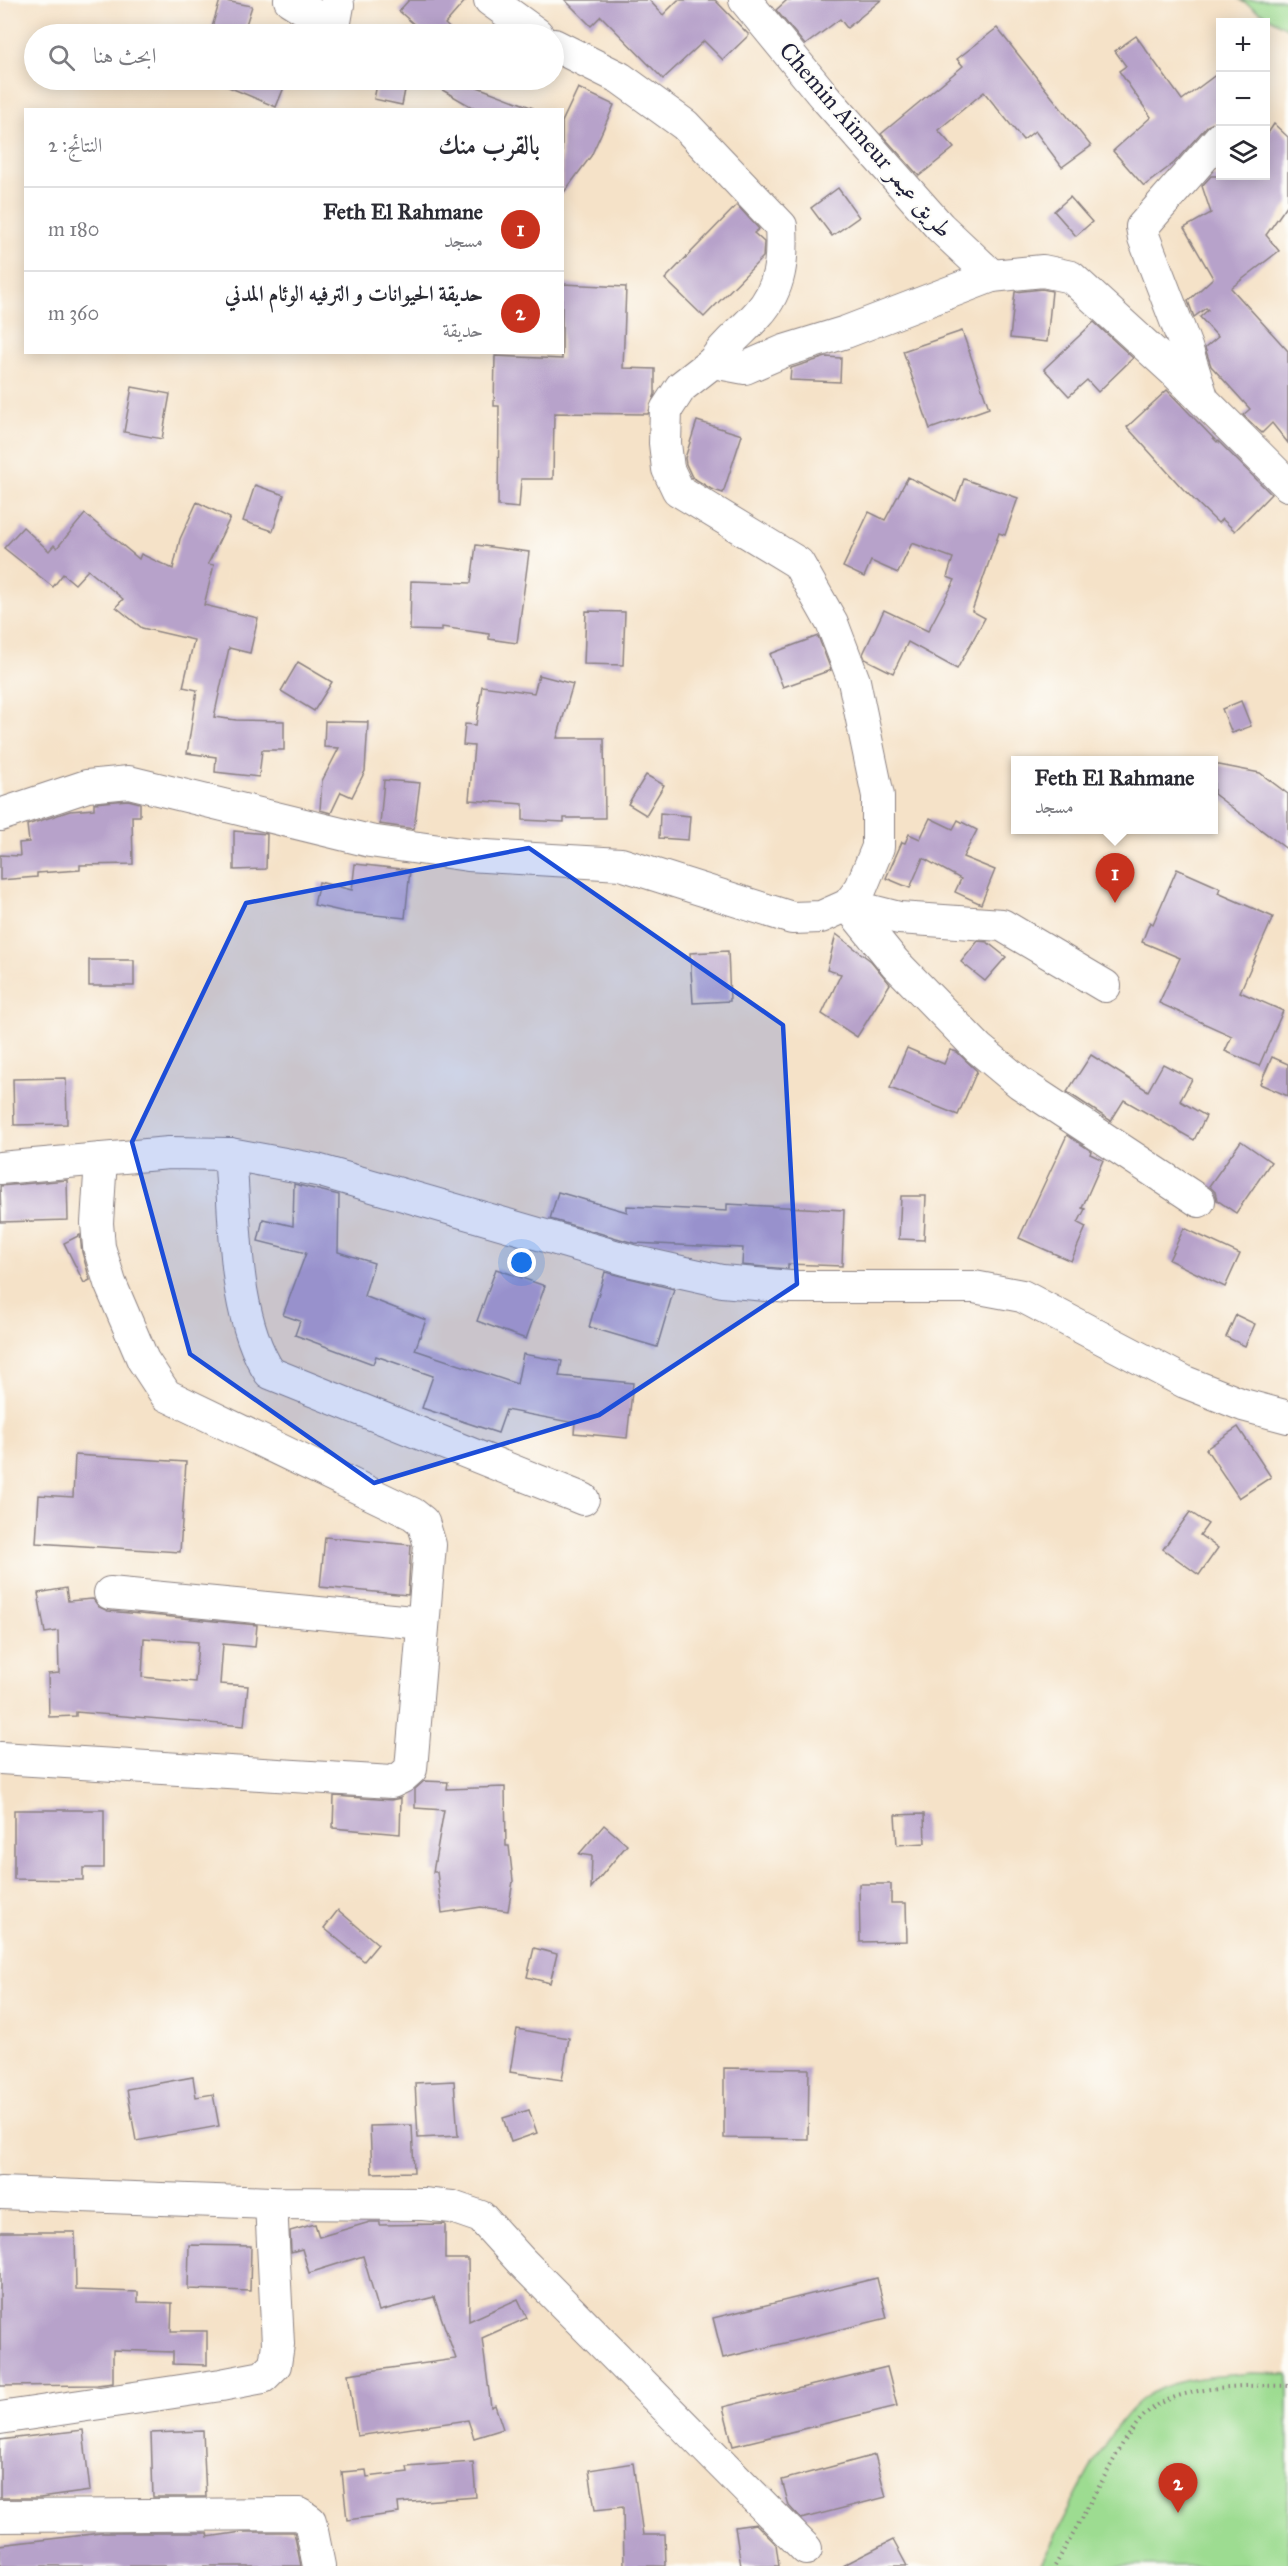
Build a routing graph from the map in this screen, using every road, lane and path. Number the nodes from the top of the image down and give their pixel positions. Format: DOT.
graph roads {
  1 [pos="290,0"];
  2 [pos="337,0"];
  3 [pos="490,0"];
  4 [pos="745,0"];
  5 [pos="523,24"];
  6 [pos="564,50"];
  7 [pos="1216,144"];
  8 [pos="992,276"];
  9 [pos="713,362"];
  10 [pos="1204,401"];
  11 [pos="1288,485"];
  12 [pos="0,815"];
  13 [pos="848,905"];
  14 [pos="1105,986"];
  15 [pos="230,1154"];
  16 [pos="101,1159"];
  17 [pos="0,1168"];
  18 [pos="1199,1201"];
  19 [pos="1288,1417"];
  20 [pos="583,1499"];
  21 [pos="110,1593"];
  22 [pos="423,1623"];
  23 [pos="0,1758"];
  24 [pos="0,2193"];
  25 [pos="271,2203"];
  26 [pos="1288,2386"];
  27 [pos="0,2418"];
  28 [pos="0,2516"];
  29 [pos="806,2549"];
  30 [pos="319,2566"];
  31 [pos="1055,2566"];
  1 -- 2 [label="street"];
  3 -- 5 [label="street"];
  4 -- 8 [label="street, Chemin Aïmeur طريق عيمر"];
  6 -- 9 [label="street"];
  7 -- 10 [label="street"];
  8 -- 9 [label="street"];
  8 -- 10 [label="street"];
  9 -- 13 [label="street"];
  10 -- 11 [label="street"];
  12 -- 13 [label="street"];
  13 -- 14 [label="street"];
  13 -- 18 [label="street"];
  15 -- 16 [label="street"];
  15 -- 19 [label="street"];
  15 -- 20 [label="street"];
  16 -- 17 [label="street"];
  16 -- 22 [label="street"];
  21 -- 22 [label="street"];
  22 -- 23 [label="street"];
  24 -- 25 [label="street"];
  25 -- 27 [label="street"];
  25 -- 29 [label="street"];
  26 -- 31 [label="path"];
  28 -- 30 [label="street"];
}
